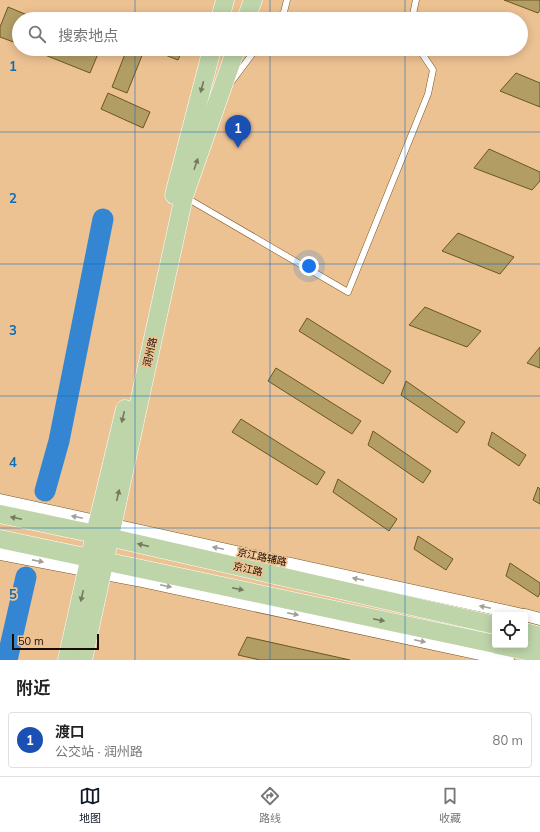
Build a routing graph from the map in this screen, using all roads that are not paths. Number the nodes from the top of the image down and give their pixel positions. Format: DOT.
graph roads {
  1 [pos="225,0"];
  2 [pos="253,0"];
  3 [pos="287,0"];
  4 [pos="416,0"];
  5 [pos="222,12"];
  6 [pos="249,12"];
  7 [pos="284,12"];
  8 [pos="413,12"];
  9 [pos="210,56"];
  10 [pos="234,56"];
  11 [pos="251,56"];
  12 [pos="424,56"];
  13 [pos="218,100"];
  14 [pos="180,194"];
  15 [pos="0,500"];
  16 [pos="0,514"];
  17 [pos="103,529"];
  18 [pos="0,539"];
  19 [pos="0,554"];
  20 [pos="96,566"];
  21 [pos="509,612"];
  22 [pos="528,616"];
  23 [pos="540,619"];
  24 [pos="492,624"];
  25 [pos="528,633"];
  26 [pos="540,636"];
  27 [pos="492,644"];
  28 [pos="511,648"];
  29 [pos="540,654"];
  30 [pos="67,660"];
  31 [pos="82,660"];
  32 [pos="508,660"];
  1 -- 5 [label="main road"];
  2 -- 6 [label="main road"];
  3 -- 7 [label="lane"];
  4 -- 8 [label="lane"];
  9 -- 14 [label="main road, 润州路, one-way"];
  10 -- 13 [label="main road, 润州路"];
  11 -- 13 [label="lane"];
  12 -- 14 [label="lane"];
  14 -- 13 [label="main road, 润州路, one-way"];
  14 -- 17 [label="main road, 润州路"];
  17 -- 15 [label="street, 京江路辅路, one-way"];
  17 -- 16 [label="main road, 京江路, one-way"];
  17 -- 20 [label="main road, 润州路"];
  21 -- 17 [label="street, 京江路辅路, one-way"];
  24 -- 17 [label="main road, 京江路, one-way"];
  18 -- 20 [label="main road"];
  19 -- 20 [label="street, one-way"];
  20 -- 27 [label="main road, one-way"];
  20 -- 30 [label="main road, 润州路, one-way"];
  20 -- 31 [label="main road, 润州路"];
  20 -- 32 [label="street, one-way"];
  22 -- 23 [label="street, 京江路辅路"];
  25 -- 26 [label="main road"];
  28 -- 29 [label="main road"];
}
